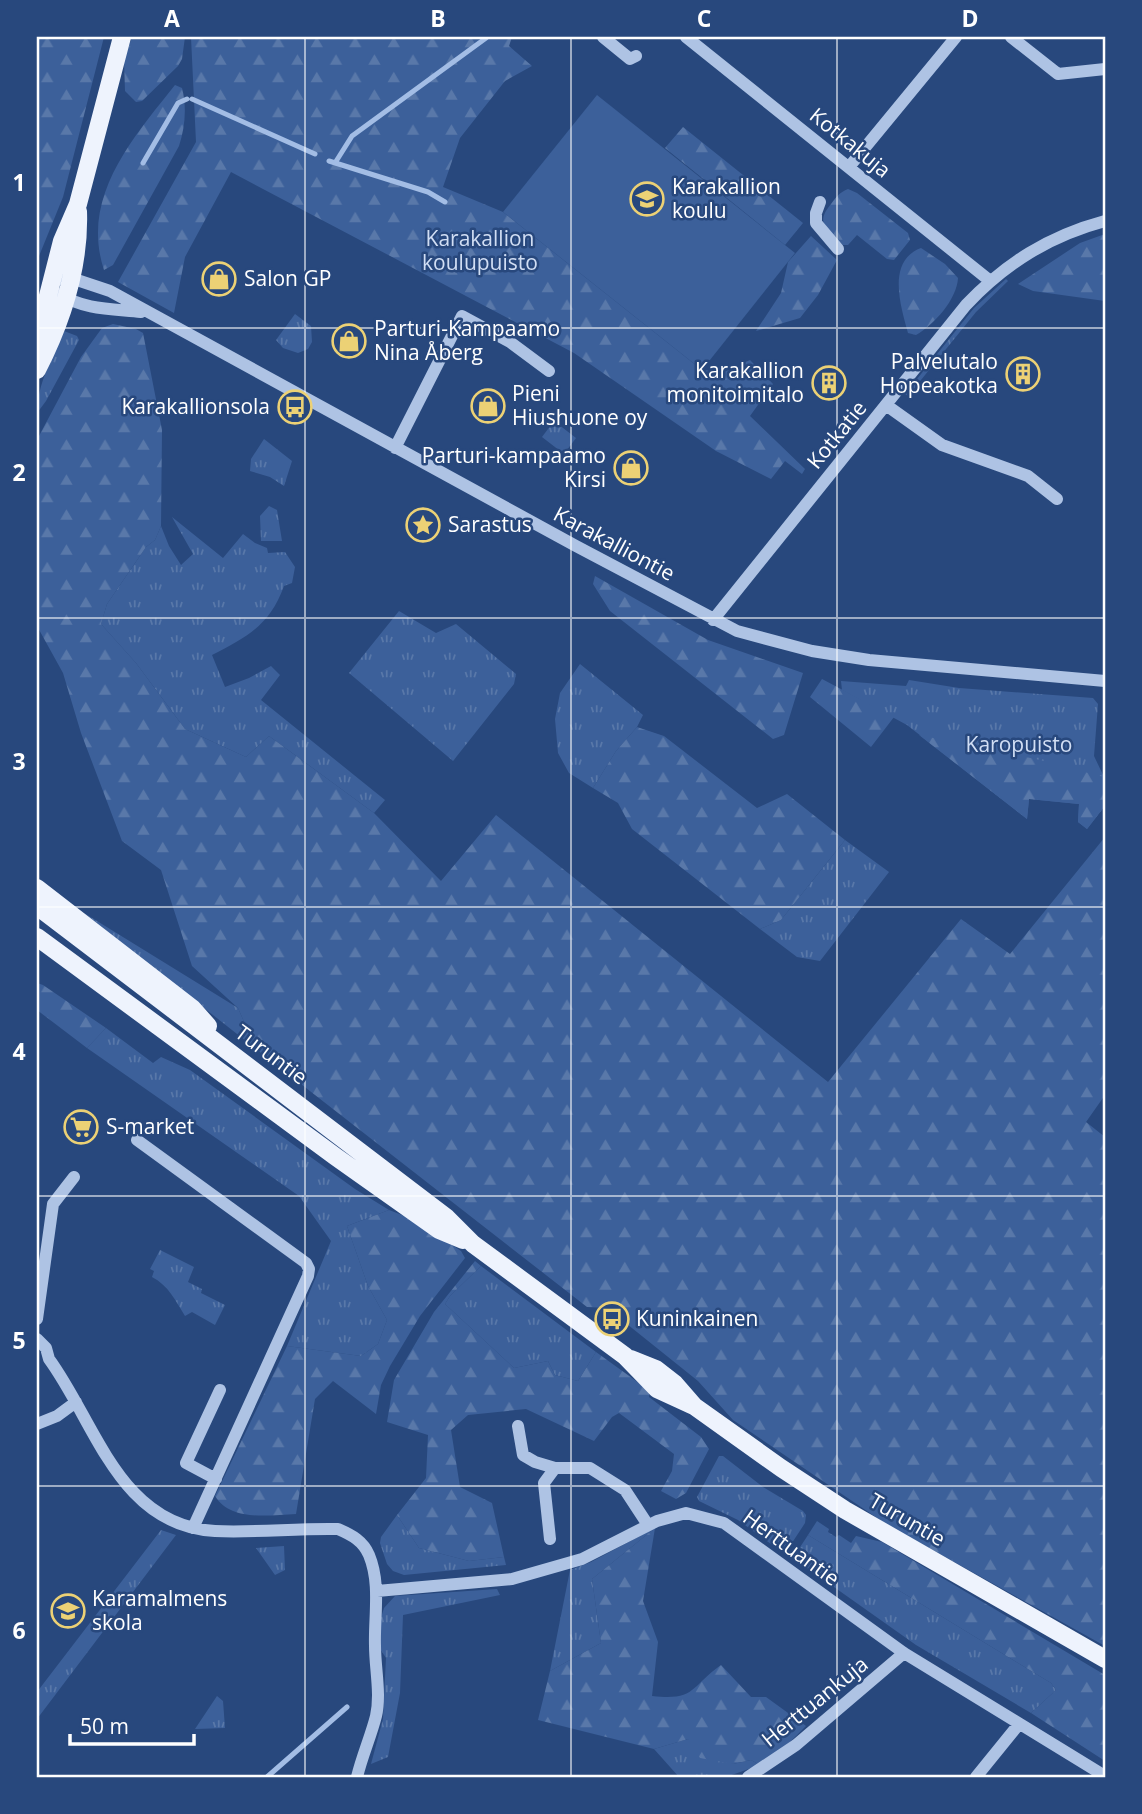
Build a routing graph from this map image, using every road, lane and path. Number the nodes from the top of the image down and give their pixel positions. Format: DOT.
graph roads {
  1 [pos="122,37"];
  2 [pos="603,37"];
  3 [pos="686,37"];
  4 [pos="956,37"];
  5 [pos="1011,37"];
  6 [pos="636,56"];
  7 [pos="1105,69"];
  8 [pos="849,167"];
  9 [pos="820,202"];
  10 [pos="78,204"];
  11 [pos="1105,221"];
  12 [pos="838,249"];
  13 [pos="71,278"];
  14 [pos="989,280"];
  15 [pos="50,286"];
  16 [pos="66,298"];
  17 [pos="145,312"];
  18 [pos="37,340"];
  19 [pos="37,370"];
  20 [pos="549,371"];
  21 [pos="886,405"];
  22 [pos="395,448"];
  23 [pos="1057,499"];
  24 [pos="713,620"];
  25 [pos="1105,681"];
  26 [pos="37,888"];
  27 [pos="37,906"];
  28 [pos="37,936"];
  29 [pos="239,1059"];
  30 [pos="137,1140"];
  31 [pos="74,1177"];
  32 [pos="37,1225"];
  33 [pos="49,1234"];
  34 [pos="473,1244"];
  35 [pos="39,1283"];
  36 [pos="37,1319"];
  37 [pos="37,1339"];
  38 [pos="43,1359"];
  39 [pos="220,1390"];
  40 [pos="76,1402"];
  41 [pos="37,1424"];
  42 [pos="518,1426"];
  43 [pos="555,1468"];
  44 [pos="216,1479"];
  45 [pos="648,1525"];
  46 [pos="193,1528"];
  47 [pos="550,1539"];
  48 [pos="377,1591"];
  49 [pos="904,1653"];
  50 [pos="1105,1658"];
  51 [pos="1019,1724"];
  52 [pos="1105,1776"];
  53 [pos="357,1777"];
  54 [pos="748,1777"];
  55 [pos="975,1777"];
  1 -- 10 [label="main road"];
  2 -- 6 [label="street"];
  3 -- 8 [label="street, Kotkakuja"];
  4 -- 8 [label="street"];
  5 -- 7 [label="street"];
  8 -- 14 [label="street, Kotkakuja"];
  9 -- 12 [label="street"];
  10 -- 13 [label="main road"];
  10 -- 15 [label="main road"];
  11 -- 14 [label="street, Kotkatie"];
  13 -- 15 [label="street"];
  13 -- 16 [label="main road"];
  13 -- 17 [label="street, Karakalliontie"];
  14 -- 21 [label="street, Kotkatie"];
  15 -- 16 [label="street, Karakalliontie"];
  15 -- 18 [label="main road"];
  16 -- 17 [label="street, Karakalliontie"];
  16 -- 19 [label="main road"];
  17 -- 22 [label="street, Karakalliontie"];
  20 -- 22 [label="street"];
  21 -- 23 [label="street"];
  21 -- 24 [label="street, Kotkatie"];
  22 -- 24 [label="street, Karakalliontie"];
  24 -- 25 [label="street, Karakalliontie"];
  26 -- 29 [label="main road"];
  27 -- 29 [label="main road, Turuntie"];
  28 -- 34 [label="main road, Turuntie"];
  29 -- 34 [label="main road, Turuntie"];
  30 -- 44 [label="street"];
  31 -- 33 [label="street"];
  32 -- 33 [label="street"];
  33 -- 35 [label="street"];
  34 -- 50 [label="main road, Turuntie"];
  35 -- 36 [label="street"];
  37 -- 38 [label="street"];
  38 -- 40 [label="street"];
  39 -- 44 [label="street"];
  40 -- 41 [label="street"];
  40 -- 46 [label="street"];
  42 -- 43 [label="street"];
  43 -- 45 [label="street"];
  43 -- 47 [label="street"];
  44 -- 46 [label="street"];
  45 -- 48 [label="street, Herttuantie"];
  45 -- 49 [label="street, Herttuantie"];
  46 -- 48 [label="street"];
  48 -- 53 [label="street"];
  49 -- 51 [label="street, Herttuantie"];
  49 -- 54 [label="street, Herttuankuja"];
  51 -- 52 [label="street, Herttuantie"];
  51 -- 55 [label="street"];
}
